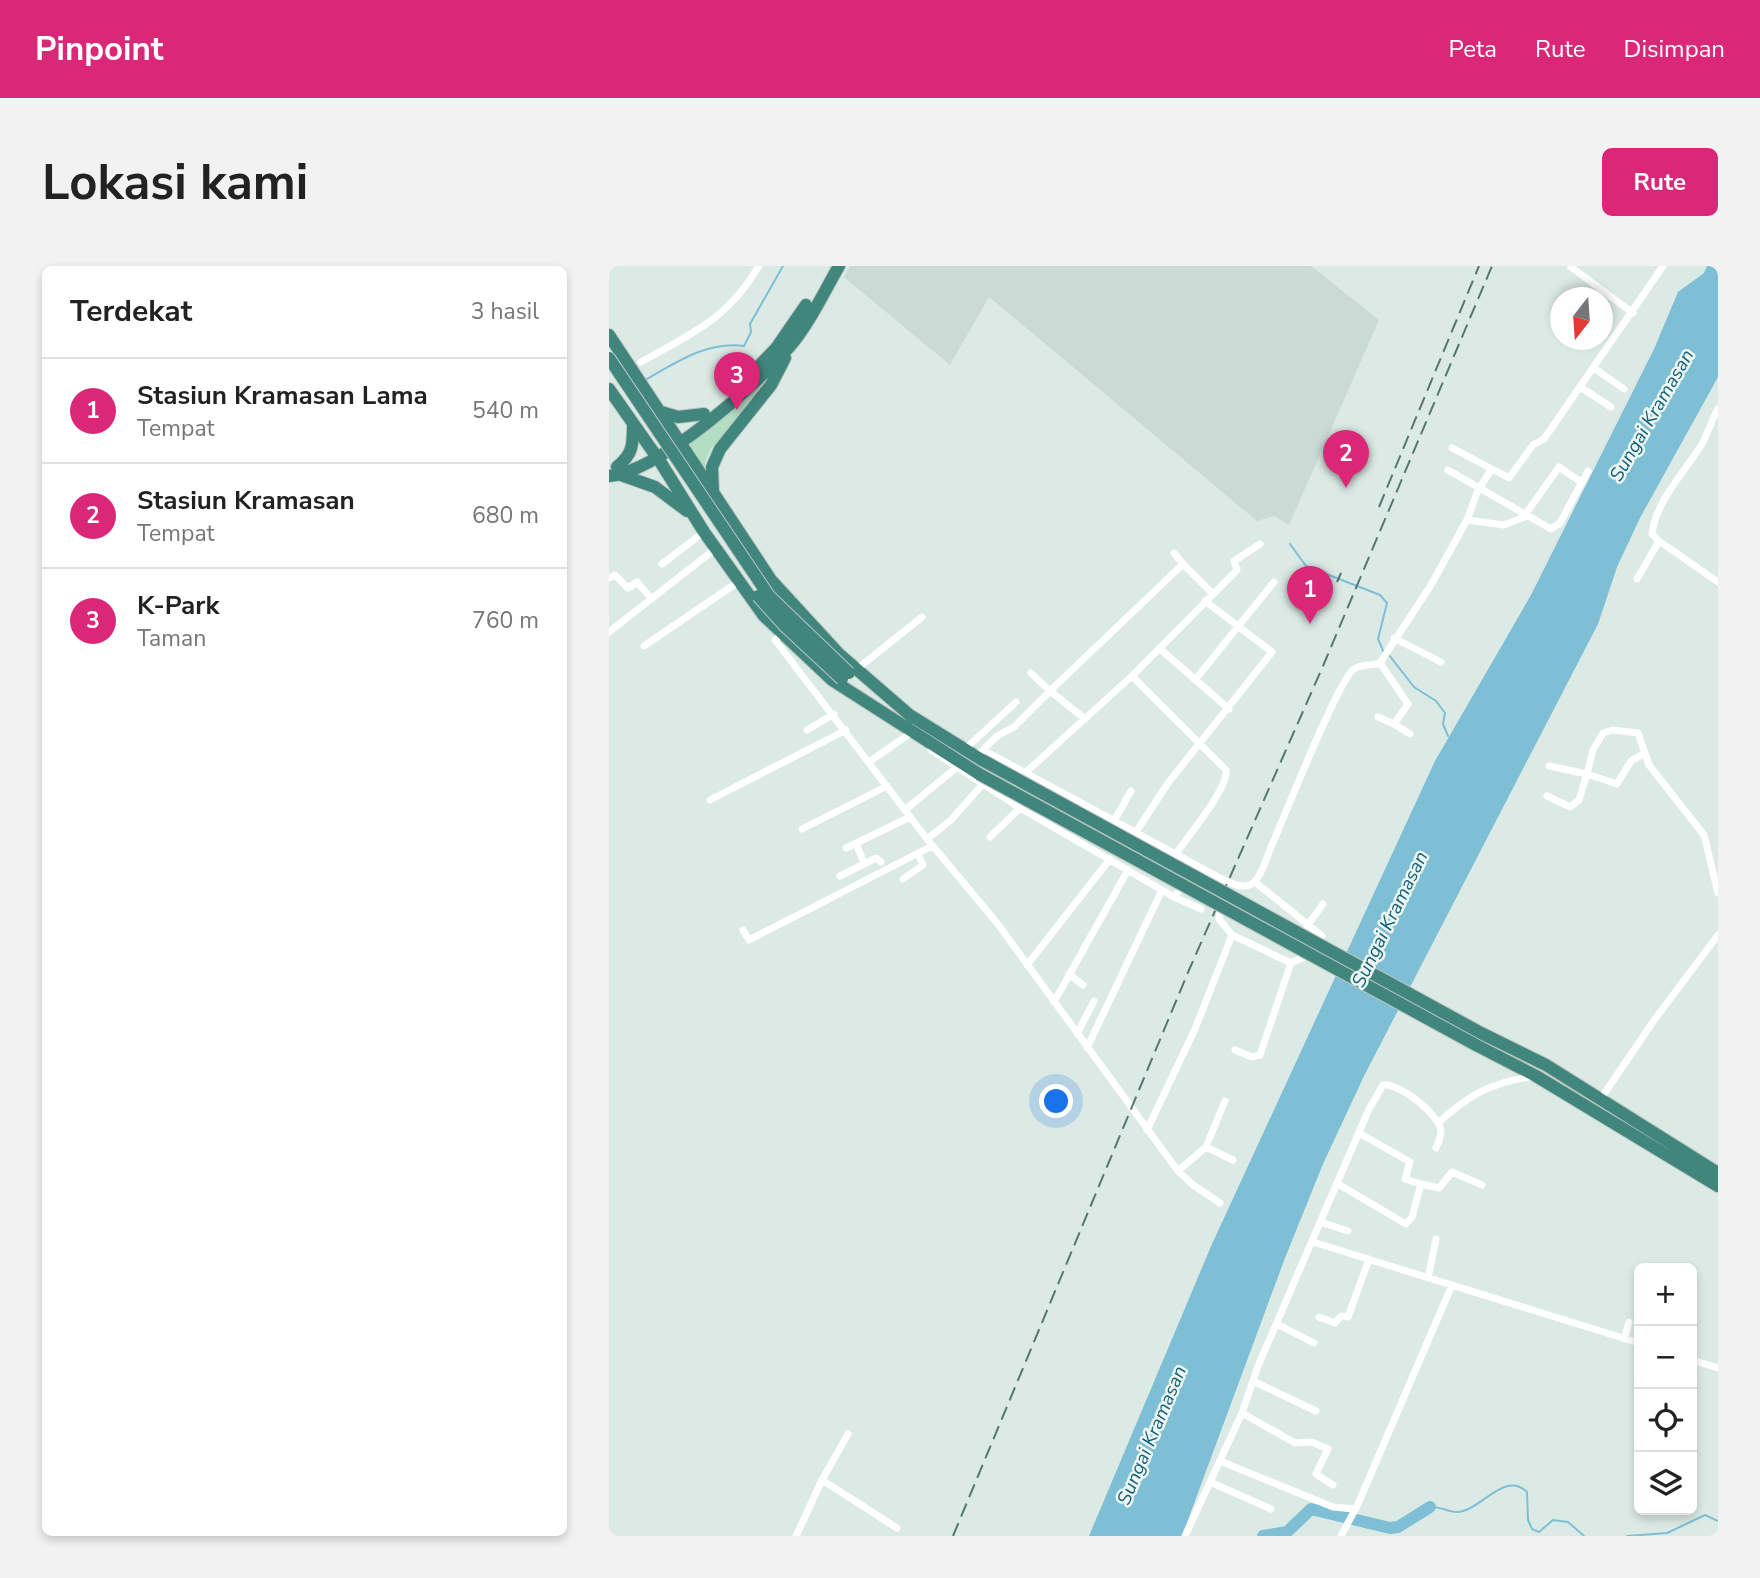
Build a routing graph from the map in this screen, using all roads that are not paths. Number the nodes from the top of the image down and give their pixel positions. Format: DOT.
graph roads {
  1 [pos="759,266"];
  2 [pos="830,266"];
  3 [pos="839,266"];
  4 [pos="1663,266"];
  5 [pos="1571,267"];
  6 [pos="1633,313"];
  7 [pos="609,335"];
  8 [pos="793,342"];
  9 [pos="609,358"];
  10 [pos="641,362"];
  11 [pos="1594,368"];
  12 [pos="609,373"];
  13 [pos="1580,387"];
  14 [pos="609,389"];
  15 [pos="1624,389"];
  16 [pos="654,405"];
  17 [pos="1611,407"];
  18 [pos="1718,409"];
  19 [pos="704,414"];
  20 [pos="630,420"];
  21 [pos="677,437"];
  22 [pos="1452,448"];
  23 [pos="651,453"];
  24 [pos="1448,470"];
  25 [pos="1491,470"];
  26 [pos="613,471"];
  27 [pos="1588,471"];
  28 [pos="1581,482"];
  29 [pos="1478,490"];
  30 [pos="714,497"];
  31 [pos="1526,515"];
  32 [pos="1467,520"];
  33 [pos="700,526"];
  34 [pos="1659,541"];
  35 [pos="1260,544"];
  36 [pos="715,549"];
  37 [pos="1174,553"];
  38 [pos="662,564"];
  39 [pos="1183,564"];
  40 [pos="609,578"];
  41 [pos="1637,579"];
  42 [pos="738,582"];
  43 [pos="1274,582"];
  44 [pos="1718,582"];
  45 [pos="1213,594"];
  46 [pos="652,599"];
  47 [pos="1205,601"];
  48 [pos="922,617"];
  49 [pos="1238,627"];
  50 [pos="609,632"];
  51 [pos="782,634"];
  52 [pos="1394,638"];
  53 [pos="644,646"];
  54 [pos="1159,648"];
  55 [pos="1382,660"];
  56 [pos="1441,662"];
  57 [pos="849,673"];
  58 [pos="1031,673"];
  59 [pos="1132,676"];
  60 [pos="1195,680"];
  61 [pos="1050,691"];
  62 [pos="1016,702"];
  63 [pos="1229,709"];
  64 [pos="834,714"];
  65 [pos="1378,717"];
  66 [pos="1085,719"];
  67 [pos="1394,724"];
  68 [pos="910,728"];
  69 [pos="807,730"];
  70 [pos="846,730"];
  71 [pos="1410,734"];
  72 [pos="1201,742"];
  73 [pos="976,754"];
  74 [pos="1643,754"];
  75 [pos="869,762"];
  76 [pos="1549,766"];
  77 [pos="957,767"];
  78 [pos="1025,773"];
  79 [pos="1587,774"];
  80 [pos="981,779"];
  81 [pos="887,786"];
  82 [pos="1131,791"];
  83 [pos="1547,796"];
  84 [pos="710,800"];
  85 [pos="1020,808"];
  86 [pos="908,813"];
  87 [pos="1114,821"];
  88 [pos="802,829"];
  89 [pos="1136,832"];
  90 [pos="990,837"];
  91 [pos="930,842"];
  92 [pos="856,843"];
  93 [pos="846,848"];
  94 [pos="918,853"];
  95 [pos="1176,854"];
  96 [pos="1718,854"];
  97 [pos="1110,859"];
  98 [pos="881,862"];
  99 [pos="865,863"];
  100 [pos="1712,864"];
  101 [pos="1198,865"];
  102 [pos="1128,870"];
  103 [pos="840,876"];
  104 [pos="903,879"];
  105 [pos="1227,882"];
  106 [pos="1255,882"];
  107 [pos="1162,890"];
  108 [pos="1718,893"];
  109 [pos="1174,897"];
  110 [pos="1323,904"];
  111 [pos="1201,909"];
  112 [pos="1307,926"];
  113 [pos="743,930"];
  114 [pos="1232,935"];
  115 [pos="1718,935"];
  116 [pos="1291,963"];
  117 [pos="1027,965"];
  118 [pos="1069,974"];
  119 [pos="1083,985"];
  120 [pos="1094,1001"];
  121 [pos="1054,1002"];
  122 [pos="1077,1034"];
  123 [pos="1479,1039"];
  124 [pos="1087,1048"];
  125 [pos="1235,1051"];
  126 [pos="1536,1076"];
  127 [pos="1600,1100"];
  128 [pos="1225,1101"];
  129 [pos="1438,1123"];
  130 [pos="1147,1130"];
  131 [pos="1359,1133"];
  132 [pos="1206,1147"];
  133 [pos="1436,1148"];
  134 [pos="1233,1160"];
  135 [pos="1178,1171"];
  136 [pos="1718,1173"];
  137 [pos="1338,1184"];
  138 [pos="1421,1184"];
  139 [pos="1482,1185"];
  140 [pos="1718,1186"];
  141 [pos="1220,1203"];
  142 [pos="1320,1222"];
  143 [pos="1347,1231"];
  144 [pos="1436,1239"];
  145 [pos="1313,1242"];
  146 [pos="1369,1259"];
  147 [pos="1428,1278"];
  148 [pos="1452,1285"];
  149 [pos="1319,1317"];
  150 [pos="1629,1322"];
  151 [pos="1277,1324"];
  152 [pos="1624,1339"];
  153 [pos="1634,1342"];
  154 [pos="1314,1343"];
  155 [pos="1697,1362"];
  156 [pos="1718,1368"];
  157 [pos="1253,1381"];
  158 [pos="1317,1411"];
  159 [pos="1242,1413"];
  160 [pos="848,1434"];
  161 [pos="1328,1450"];
  162 [pos="1337,1454"];
  163 [pos="1220,1461"];
  164 [pos="822,1480"];
  165 [pos="1210,1482"];
  166 [pos="1333,1485"];
  167 [pos="1271,1509"];
  168 [pos="1353,1511"];
  169 [pos="897,1528"];
  170 [pos="796,1536"];
  171 [pos="1185,1536"];
  172 [pos="1342,1536"];
  1 -- 10 [label="street"];
  2 -- 19 [label="highway"];
  3 -- 8 [label="highway"];
  4 -- 6 [label="street"];
  5 -- 6 [label="street"];
  6 -- 11 [label="street"];
  7 -- 16 [label="highway"];
  8 -- 21 [label="highway"];
  8 -- 30 [label="highway"];
  9 -- 57 [label="highway, bridge"];
  11 -- 13 [label="street"];
  11 -- 15 [label="street"];
  12 -- 57 [label="highway, bridge"];
  13 -- 17 [label="street"];
  13 -- 25 [label="street"];
  14 -- 20 [label="highway"];
  16 -- 19 [label="highway"];
  16 -- 21 [label="highway"];
  18 -- 34 [label="street"];
  19 -- 21 [label="highway"];
  20 -- 23 [label="highway"];
  20 -- 26 [label="highway"];
  21 -- 23 [label="highway"];
  21 -- 30 [label="highway"];
  22 -- 25 [label="street"];
  23 -- 26 [label="highway"];
  23 -- 33 [label="highway"];
  24 -- 29 [label="street"];
  25 -- 29 [label="street"];
  26 -- 33 [label="highway"];
  27 -- 28 [label="street"];
  28 -- 31 [label="street"];
  28 -- 31 [label="street"];
  29 -- 31 [label="street"];
  29 -- 32 [label="street"];
  30 -- 57 [label="highway"];
  31 -- 32 [label="street"];
  32 -- 52 [label="street"];
  33 -- 36 [label="highway"];
  33 -- 38 [label="street"];
  34 -- 41 [label="street"];
  34 -- 44 [label="street"];
  35 -- 45 [label="street"];
  36 -- 42 [label="highway"];
  36 -- 46 [label="street"];
  37 -- 39 [label="street"];
  39 -- 45 [label="street"];
  39 -- 61 [label="street"];
  40 -- 46 [label="street"];
  42 -- 51 [label="highway"];
  42 -- 53 [label="street"];
  43 -- 49 [label="street"];
  45 -- 47 [label="street"];
  46 -- 50 [label="street"];
  47 -- 49 [label="street"];
  47 -- 54 [label="street"];
  48 -- 57 [label="street"];
  49 -- 60 [label="street"];
  49 -- 63 [label="street"];
  51 -- 64 [label="street"];
  51 -- 68 [label="highway"];
  52 -- 55 [label="street"];
  52 -- 56 [label="street"];
  54 -- 59 [label="street"];
  54 -- 60 [label="street"];
  55 -- 67 [label="street"];
  55 -- 106 [label="street"];
  57 -- 68 [label="highway"];
  58 -- 61 [label="street"];
  59 -- 66 [label="street"];
  59 -- 72 [label="street"];
  60 -- 63 [label="street"];
  61 -- 66 [label="street"];
  61 -- 73 [label="street"];
  62 -- 73 [label="street"];
  63 -- 72 [label="street"];
  64 -- 69 [label="street"];
  64 -- 70 [label="street"];
  65 -- 67 [label="street"];
  66 -- 78 [label="street"];
  67 -- 71 [label="street"];
  68 -- 73 [label="highway"];
  68 -- 75 [label="street"];
  68 -- 77 [label="street"];
  68 -- 80 [label="highway"];
  70 -- 75 [label="street"];
  70 -- 84 [label="street"];
  72 -- 89 [label="street"];
  72 -- 95 [label="street"];
  73 -- 78 [label="street"];
  73 -- 123 [label="highway, bridge"];
  74 -- 79 [label="street"];
  74 -- 79 [label="street"];
  74 -- 100 [label="street"];
  75 -- 81 [label="street"];
  76 -- 79 [label="street"];
  77 -- 80 [label="street"];
  77 -- 86 [label="street"];
  78 -- 87 [label="street"];
  79 -- 83 [label="street"];
  80 -- 85 [label="street"];
  80 -- 91 [label="street"];
  80 -- 123 [label="highway, bridge"];
  81 -- 86 [label="street"];
  81 -- 88 [label="street"];
  82 -- 87 [label="street"];
  85 -- 90 [label="street"];
  85 -- 97 [label="street"];
  86 -- 91 [label="street"];
  86 -- 92 [label="street"];
  87 -- 89 [label="street"];
  89 -- 95 [label="street"];
  91 -- 94 [label="street"];
  91 -- 117 [label="street"];
  92 -- 93 [label="street"];
  92 -- 99 [label="street"];
  94 -- 104 [label="street"];
  94 -- 113 [label="street"];
  95 -- 101 [label="street"];
  96 -- 100 [label="street"];
  97 -- 102 [label="street"];
  97 -- 117 [label="street"];
  98 -- 99 [label="street"];
  99 -- 103 [label="street"];
  100 -- 108 [label="street"];
  101 -- 105 [label="street"];
  101 -- 109 [label="street"];
  102 -- 107 [label="street"];
  102 -- 118 [label="street"];
  105 -- 106 [label="street"];
  105 -- 114 [label="street"];
  106 -- 112 [label="street"];
  107 -- 109 [label="street"];
  107 -- 124 [label="street"];
  109 -- 111 [label="street"];
  110 -- 112 [label="street"];
  112 -- 116 [label="street"];
  114 -- 116 [label="street"];
  114 -- 130 [label="street"];
  115 -- 127 [label="street"];
  116 -- 125 [label="street"];
  117 -- 121 [label="street"];
  118 -- 119 [label="street"];
  118 -- 121 [label="street"];
  120 -- 122 [label="street"];
  121 -- 122 [label="street"];
  122 -- 124 [label="street"];
  123 -- 126 [label="highway"];
  123 -- 127 [label="highway"];
  124 -- 130 [label="street"];
  126 -- 129 [label="street"];
  126 -- 140 [label="highway"];
  127 -- 136 [label="highway"];
  128 -- 132 [label="street"];
  129 -- 131 [label="street"];
  129 -- 133 [label="street"];
  130 -- 135 [label="street"];
  131 -- 137 [label="street"];
  131 -- 138 [label="street"];
  132 -- 134 [label="street"];
  132 -- 135 [label="street"];
  135 -- 141 [label="street"];
  137 -- 138 [label="street"];
  137 -- 142 [label="street"];
  138 -- 139 [label="street"];
  142 -- 143 [label="street"];
  142 -- 145 [label="street"];
  144 -- 147 [label="street"];
  145 -- 146 [label="street"];
  145 -- 151 [label="street"];
  146 -- 147 [label="street"];
  146 -- 149 [label="street"];
  147 -- 148 [label="street"];
  148 -- 152 [label="street"];
  148 -- 168 [label="street"];
  150 -- 152 [label="street"];
  151 -- 154 [label="street"];
  151 -- 157 [label="street"];
  152 -- 153 [label="street"];
  155 -- 156 [label="street"];
  157 -- 158 [label="street"];
  157 -- 159 [label="street"];
  159 -- 161 [label="street"];
  159 -- 163 [label="street"];
  160 -- 164 [label="street"];
  161 -- 162 [label="street"];
  161 -- 166 [label="street"];
  163 -- 165 [label="street"];
  163 -- 168 [label="street"];
  164 -- 169 [label="street"];
  164 -- 170 [label="street"];
  165 -- 167 [label="street"];
  165 -- 171 [label="street"];
  168 -- 172 [label="street"];
}
